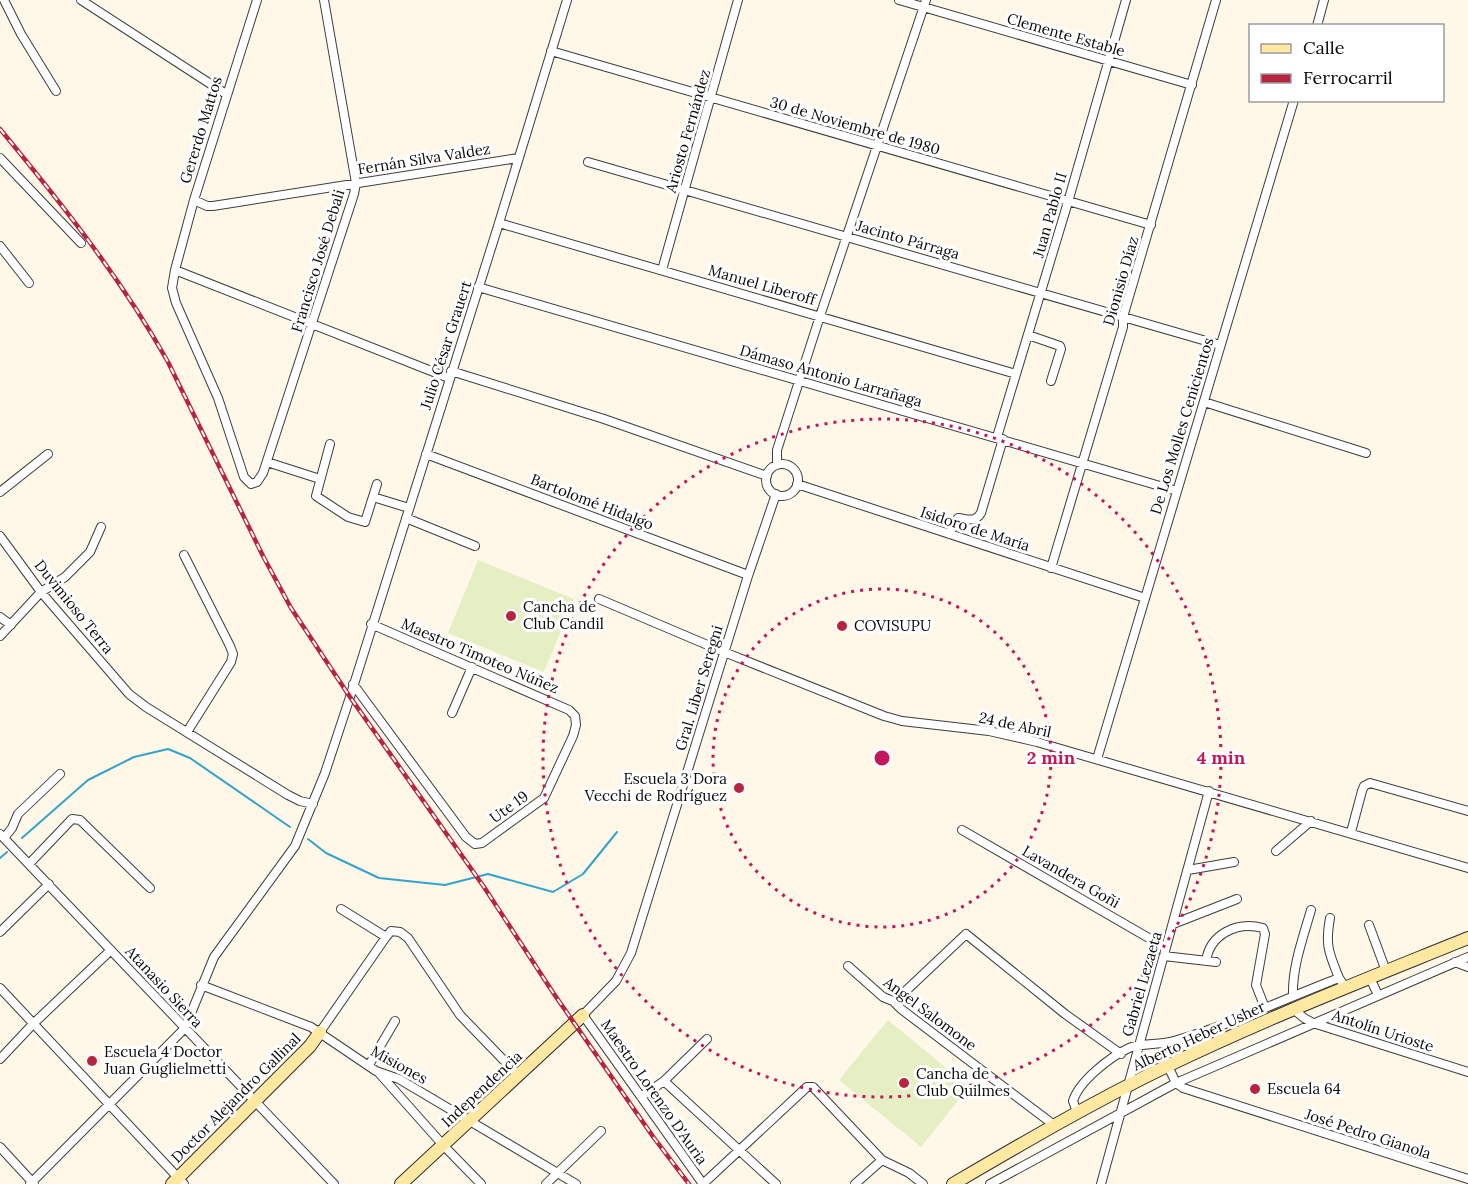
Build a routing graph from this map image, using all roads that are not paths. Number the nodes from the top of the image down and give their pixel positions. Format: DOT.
graph roads {
  1 [pos="4,0"];
  2 [pos="81,0"];
  3 [pos="257,0"];
  4 [pos="324,0"];
  5 [pos="567,0"];
  6 [pos="738,0"];
  7 [pos="899,0"];
  8 [pos="1126,0"];
  9 [pos="1216,0"];
  10 [pos="1324,0"];
  11 [pos="925,4"];
  12 [pos="1318,24"];
  13 [pos="551,51"];
  14 [pos="1108,61"];
  15 [pos="1192,85"];
  16 [pos="56,91"];
  17 [pos="226,94"];
  18 [pos="711,99"];
  19 [pos="1293,102"];
  20 [pos="877,147"];
  21 [pos="0,158"];
  22 [pos="518,158"];
  23 [pos="588,162"];
  24 [pos="356,183"];
  25 [pos="685,190"];
  26 [pos="194,200"];
  27 [pos="1068,202"];
  28 [pos="499,223"];
  29 [pos="1151,225"];
  30 [pos="846,236"];
  31 [pos="81,243"];
  32 [pos="0,246"];
  33 [pos="175,270"];
  34 [pos="662,270"];
  35 [pos="29,283"];
  36 [pos="478,287"];
  37 [pos="1041,292"];
  38 [pos="820,316"];
  39 [pos="1123,316"];
  40 [pos="312,325"];
  41 [pos="1028,335"];
  42 [pos="1220,345"];
  43 [pos="1016,374"];
  44 [pos="450,375"];
  45 [pos="799,381"];
  46 [pos="1051,381"];
  47 [pos="1204,402"];
  48 [pos="1000,438"];
  49 [pos="330,444"];
  50 [pos="1366,453"];
  51 [pos="48,454"];
  52 [pos="426,454"];
  53 [pos="267,462"];
  54 [pos="1083,463"];
  55 [pos="777,465"];
  56 [pos="766,476"];
  57 [pos="320,479"];
  58 [pos="251,484"];
  59 [pos="377,484"];
  60 [pos="797,484"];
  61 [pos="1178,491"];
  62 [pos="0,492"];
  63 [pos="776,494"];
  64 [pos="373,496"];
  65 [pos="409,508"];
  66 [pos="406,518"];
  67 [pos="101,527"];
  68 [pos="949,534"];
  69 [pos="0,536"];
  70 [pos="475,546"];
  71 [pos="184,555"];
  72 [pos="1051,568"];
  73 [pos="748,575"];
  74 [pos="41,592"];
  75 [pos="1145,598"];
  76 [pos="599,599"];
  77 [pos="0,617"];
  78 [pos="371,624"];
  79 [pos="11,625"];
  80 [pos="0,636"];
  81 [pos="724,652"];
  82 [pos="472,667"];
  83 [pos="353,684"];
  84 [pos="452,713"];
  85 [pos="575,716"];
  86 [pos="187,732"];
  87 [pos="1097,759"];
  88 [pos="60,774"];
  89 [pos="1209,791"];
  90 [pos="313,804"];
  91 [pos="1468,811"];
  92 [pos="1311,821"];
  93 [pos="962,830"];
  94 [pos="1351,832"];
  95 [pos="2,836"];
  96 [pos="1276,851"];
  97 [pos="1468,856"];
  98 [pos="1234,862"];
  99 [pos="29,864"];
  100 [pos="1466,868"];
  101 [pos="1188,870"];
  102 [pos="49,884"];
  103 [pos="150,888"];
  104 [pos="1238,899"];
  105 [pos="341,909"];
  106 [pos="1311,910"];
  107 [pos="1330,918"];
  108 [pos="1173,924"];
  109 [pos="1368,925"];
  110 [pos="0,932"];
  111 [pos="386,937"];
  112 [pos="1468,938"];
  113 [pos="111,950"];
  114 [pos="1437,950"];
  115 [pos="1165,952"];
  116 [pos="1468,957"];
  117 [pos="1455,962"];
  118 [pos="848,966"];
  119 [pos="1444,967"];
  120 [pos="1468,967"];
  121 [pos="1386,971"];
  122 [pos="1370,978"];
  123 [pos="1342,983"];
  124 [pos="201,985"];
  125 [pos="0,988"];
  126 [pos="1378,995"];
  127 [pos="894,1002"];
  128 [pos="1292,1002"];
  129 [pos="1264,1008"];
  130 [pos="583,1015"];
  131 [pos="395,1021"];
  132 [pos="1314,1023"];
  133 [pos="33,1024"];
  134 [pos="184,1028"];
  135 [pos="320,1032"];
  136 [pos="707,1039"];
  137 [pos="1139,1045"];
  138 [pos="1121,1054"];
  139 [pos="0,1059"];
  140 [pos="369,1065"];
  141 [pos="1168,1066"];
  142 [pos="376,1071"];
  143 [pos="1468,1072"];
  144 [pos="518,1076"];
  145 [pos="664,1081"];
  146 [pos="1176,1083"];
  147 [pos="1128,1085"];
  148 [pos="641,1097"];
  149 [pos="254,1101"];
  150 [pos="111,1104"];
  151 [pos="1077,1112"];
  152 [pos="1122,1114"];
  153 [pos="470,1121"];
  154 [pos="1054,1125"];
  155 [pos="602,1131"];
  156 [pos="443,1145"];
  157 [pos="0,1147"];
  158 [pos="739,1149"];
  159 [pos="882,1160"];
  160 [pos="987,1164"];
  161 [pos="559,1172"];
  162 [pos="1468,1179"];
  163 [pos="178,1182"];
  164 [pos="32,1183"];
  165 [pos="995,1183"];
  166 [pos="333,1184"];
  167 [pos="401,1184"];
  168 [pos="481,1184"];
  169 [pos="546,1184"];
  170 [pos="576,1184"];
  171 [pos="703,1184"];
  172 [pos="776,1184"];
  173 [pos="855,1184"];
  174 [pos="923,1184"];
  175 [pos="954,1184"];
  176 [pos="1101,1184"];
  1 -- 16 [label="street"];
  2 -- 17 [label="street"];
  3 -- 17 [label="street, Gererdo Mattos"];
  4 -- 24 [label="street, Francisco José Debali"];
  5 -- 13 [label="street, Julio César Grauert"];
  6 -- 18 [label="street, Ariosto Fernández"];
  7 -- 11 [label="street, Clemente Estable"];
  8 -- 14 [label="street, Juan Pablo II"];
  9 -- 15 [label="street, Dionisio Díaz"];
  10 -- 12 [label="street"];
  11 -- 14 [label="street, Clemente Estable"];
  11 -- 20 [label="street"];
  13 -- 18 [label="street, 30 de Noviembre de 1980"];
  13 -- 22 [label="street, Julio César Grauert"];
  14 -- 15 [label="street, Clemente Estable"];
  14 -- 27 [label="street, Juan Pablo II"];
  15 -- 29 [label="street, Dionisio Díaz"];
  17 -- 26 [label="street, Gererdo Mattos"];
  18 -- 20 [label="street, 30 de Noviembre de 1980"];
  18 -- 25 [label="street, Ariosto Fernández"];
  19 -- 42 [label="street, De Los Molles Cenicientos"];
  20 -- 27 [label="street, 30 de Noviembre de 1980"];
  20 -- 30 [label="street"];
  21 -- 31 [label="street"];
  22 -- 24 [label="street, Fernán Silva Valdez"];
  22 -- 28 [label="street, Julio César Grauert"];
  23 -- 25 [label="street, Jacinto Párraga"];
  24 -- 26 [label="street, Fernán Silva Valdez"];
  24 -- 40 [label="street, Francisco José Debali"];
  25 -- 30 [label="street, Jacinto Párraga"];
  25 -- 34 [label="street, Ariosto Fernández"];
  26 -- 33 [label="street, Gererdo Mattos"];
  27 -- 29 [label="street, 30 de Noviembre de 1980"];
  27 -- 37 [label="street, Juan Pablo II"];
  28 -- 34 [label="street, Manuel Liberoff"];
  28 -- 36 [label="street, Julio César Grauert"];
  29 -- 39 [label="street, Dionisio Díaz"];
  30 -- 37 [label="street, Jacinto Párraga"];
  30 -- 38 [label="street"];
  32 -- 35 [label="street"];
  33 -- 40 [label="street"];
  33 -- 58 [label="street, Gererdo Mattos"];
  34 -- 38 [label="street, Manuel Liberoff"];
  36 -- 44 [label="street, Julio César Grauert"];
  36 -- 45 [label="street, Dámaso Antonio Larrañaga"];
  37 -- 39 [label="street, Jacinto Párraga"];
  37 -- 41 [label="street, Juan Pablo II"];
  38 -- 43 [label="street, Manuel Liberoff"];
  38 -- 45 [label="street"];
  39 -- 42 [label="street, Jacinto Párraga"];
  39 -- 54 [label="street, Dionisio Díaz"];
  40 -- 44 [label="street"];
  40 -- 53 [label="street, Francisco José Debali"];
  41 -- 43 [label="street, Juan Pablo II"];
  41 -- 46 [label="street"];
  42 -- 47 [label="street, De Los Molles Cenicientos"];
  43 -- 48 [label="street, Juan Pablo II"];
  44 -- 52 [label="street, Julio César Grauert"];
  44 -- 56 [label="street"];
  45 -- 48 [label="street, Dámaso Antonio Larrañaga"];
  45 -- 55 [label="street"];
  47 -- 50 [label="street"];
  47 -- 61 [label="street, De Los Molles Cenicientos"];
  48 -- 54 [label="street, Dámaso Antonio Larrañaga"];
  48 -- 68 [label="street, Juan Pablo II"];
  49 -- 57 [label="street"];
  51 -- 62 [label="street"];
  52 -- 65 [label="street, Julio César Grauert"];
  52 -- 73 [label="street, Bartolomé Hidalgo"];
  53 -- 57 [label="street"];
  53 -- 58 [label="street, Francisco José Debali"];
  54 -- 61 [label="street, Dámaso Antonio Larrañaga"];
  54 -- 72 [label="street, Dionisio Díaz"];
  55 -- 56 [label="street"];
  55 -- 60 [label="street"];
  56 -- 63 [label="street"];
  57 -- 64 [label="street"];
  59 -- 64 [label="street"];
  60 -- 63 [label="street"];
  60 -- 68 [label="street, Isidoro de María"];
  61 -- 75 [label="street, De Los Molles Cenicientos"];
  63 -- 73 [label="street, Gral. Liber Seregni"];
  64 -- 65 [label="street"];
  65 -- 66 [label="street, Julio César Grauert"];
  66 -- 70 [label="street"];
  66 -- 78 [label="street, Julio César Grauert"];
  67 -- 74 [label="street"];
  68 -- 72 [label="street, Isidoro de María"];
  69 -- 74 [label="street, Duvimioso Terra"];
  71 -- 86 [label="street"];
  72 -- 75 [label="street, Isidoro de María"];
  73 -- 81 [label="street, Gral. Liber Seregni"];
  74 -- 79 [label="street"];
  74 -- 86 [label="street, Duvimioso Terra"];
  75 -- 87 [label="street, De Los Molles Cenicientos"];
  76 -- 81 [label="street, 24 de Abril"];
  77 -- 79 [label="street"];
  78 -- 82 [label="street, Maestro Timoteo Núñez"];
  78 -- 83 [label="street, Julio César Grauert"];
  79 -- 80 [label="street"];
  81 -- 87 [label="street, 24 de Abril"];
  81 -- 130 [label="street, Gral. Liber Seregni"];
  82 -- 84 [label="street"];
  82 -- 85 [label="street, Maestro Timoteo Núñez"];
  83 -- 85 [label="street, Ute 19"];
  83 -- 90 [label="street, Julio César Grauert"];
  86 -- 90 [label="street, Duvimioso Terra"];
  87 -- 89 [label="street, 24 de Abril"];
  88 -- 95 [label="street"];
  89 -- 92 [label="street, 24 de Abril"];
  89 -- 101 [label="street, Gabriel Lezaeta"];
  90 -- 124 [label="street, Julio César Grauert"];
  91 -- 94 [label="street"];
  92 -- 94 [label="street, 24 de Abril"];
  92 -- 96 [label="street"];
  93 -- 115 [label="street, Lavandera Goñi"];
  94 -- 100 [label="street, 24 de Abril"];
  95 -- 99 [label="street, Atanasio Sierra"];
  97 -- 100 [label="street"];
  98 -- 101 [label="street"];
  99 -- 102 [label="street, Atanasio Sierra"];
  99 -- 103 [label="street"];
  101 -- 108 [label="street, Gabriel Lezaeta"];
  102 -- 110 [label="street"];
  102 -- 113 [label="street, Atanasio Sierra"];
  104 -- 108 [label="street"];
  105 -- 111 [label="street"];
  106 -- 128 [label="street"];
  107 -- 123 [label="street"];
  108 -- 115 [label="street, Gabriel Lezaeta"];
  109 -- 121 [label="street"];
  111 -- 135 [label="street"];
  111 -- 144 [label="street"];
  112 -- 114 [label="street, Alberto Heber Usher"];
  113 -- 133 [label="street"];
  113 -- 134 [label="street, Atanasio Sierra"];
  114 -- 119 [label="street"];
  114 -- 121 [label="street, Alberto Heber Usher"];
  115 -- 129 [label="street"];
  115 -- 137 [label="street, Gabriel Lezaeta"];
  116 -- 117 [label="street"];
  117 -- 119 [label="street"];
  117 -- 120 [label="street"];
  118 -- 127 [label="street, Angel Salomone"];
  119 -- 126 [label="street"];
  121 -- 122 [label="street, Alberto Heber Usher"];
  122 -- 123 [label="street, Alberto Heber Usher"];
  122 -- 126 [label="street"];
  123 -- 128 [label="street, Alberto Heber Usher"];
  124 -- 134 [label="street, Julio César Grauert"];
  124 -- 135 [label="street, Misiones"];
  125 -- 133 [label="street"];
  126 -- 132 [label="street"];
  127 -- 138 [label="street"];
  127 -- 154 [label="street, Angel Salomone"];
  128 -- 129 [label="street"];
  128 -- 132 [label="street, Antolín Urioste"];
  128 -- 141 [label="street, Alberto Heber Usher"];
  129 -- 137 [label="street"];
  130 -- 144 [label="street, Independencia"];
  130 -- 148 [label="street, Maestro Lorenzo D'Auria"];
  131 -- 140 [label="street"];
  132 -- 143 [label="street, Antolín Urioste"];
  132 -- 146 [label="street"];
  133 -- 139 [label="street"];
  133 -- 150 [label="street"];
  134 -- 149 [label="street, Atanasio Sierra"];
  134 -- 150 [label="street"];
  135 -- 140 [label="street, Misiones"];
  135 -- 149 [label="street, Doctor Alejandro Gallinal"];
  136 -- 145 [label="street"];
  137 -- 138 [label="street"];
  137 -- 147 [label="street, Gabriel Lezaeta"];
  138 -- 151 [label="street"];
  140 -- 142 [label="street, Misiones"];
  141 -- 146 [label="street"];
  141 -- 147 [label="street, Alberto Heber Usher"];
  142 -- 153 [label="street, Misiones"];
  142 -- 156 [label="street"];
  144 -- 153 [label="street, Independencia"];
  145 -- 148 [label="street"];
  145 -- 158 [label="street"];
  146 -- 152 [label="street"];
  146 -- 162 [label="street, José Pedro Gianola"];
  147 -- 151 [label="street, Alberto Heber Usher"];
  147 -- 152 [label="street, Gabriel Lezaeta"];
  148 -- 171 [label="street, Maestro Lorenzo D'Auria"];
  149 -- 163 [label="street, Doctor Alejandro Gallinal"];
  149 -- 166 [label="street, Atanasio Sierra"];
  150 -- 163 [label="street"];
  150 -- 164 [label="street"];
  151 -- 154 [label="street, Alberto Heber Usher"];
  152 -- 165 [label="street"];
  152 -- 176 [label="street, Gabriel Lezaeta"];
  153 -- 156 [label="street, Independencia"];
  153 -- 161 [label="street, Misiones"];
  154 -- 160 [label="street, Alberto Heber Usher"];
  155 -- 161 [label="street"];
  156 -- 167 [label="street, Independencia"];
  156 -- 168 [label="street"];
  157 -- 164 [label="street"];
  158 -- 159 [label="street"];
  158 -- 171 [label="street"];
  158 -- 172 [label="street"];
  159 -- 173 [label="street"];
  159 -- 174 [label="street"];
  160 -- 165 [label="street"];
  160 -- 175 [label="street, Alberto Heber Usher"];
  161 -- 169 [label="street"];
  161 -- 170 [label="street, Misiones"];
}
